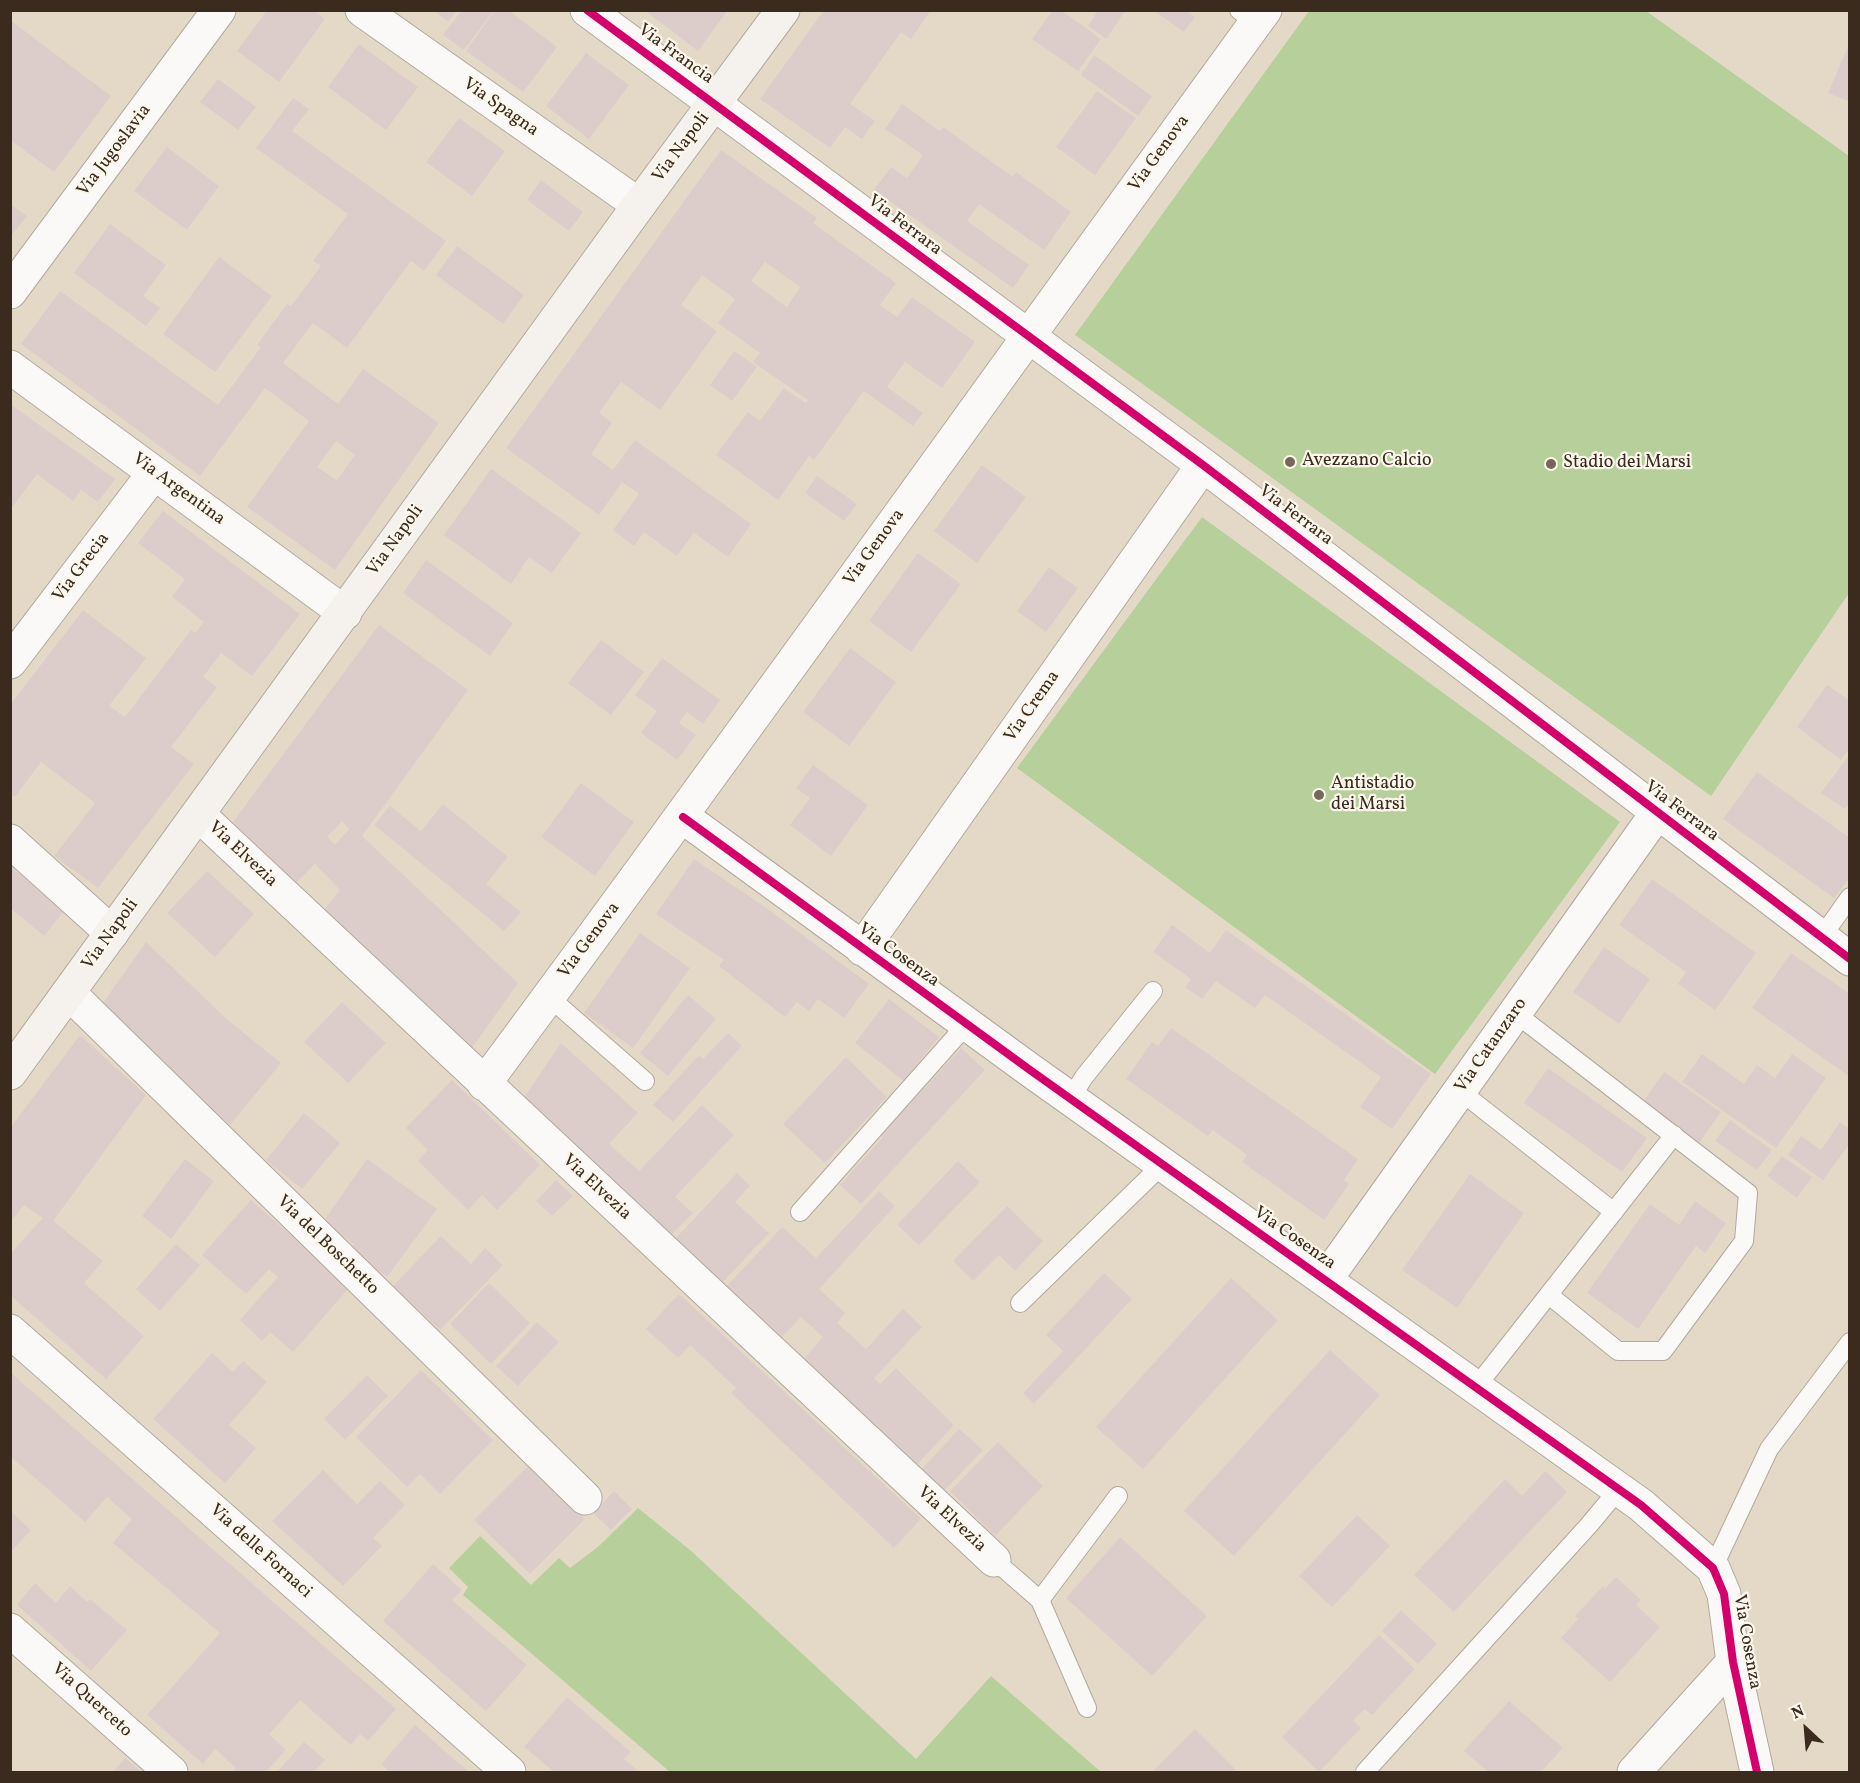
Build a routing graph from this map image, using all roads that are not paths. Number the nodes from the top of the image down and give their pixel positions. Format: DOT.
graph roads {
  1 [pos="219,10"];
  2 [pos="362,10"];
  3 [pos="587,10"];
  4 [pos="783,10"];
  5 [pos="1253,15"];
  6 [pos="716,104"];
  7 [pos="639,205"];
  8 [pos="10,292"];
  9 [pos="1026,337"];
  10 [pos="10,368"];
  11 [pos="1203,465"];
  12 [pos="154,473"];
  13 [pos="345,613"];
  14 [pos="10,662"];
  15 [pos="1657,813"];
  16 [pos="199,815"];
  17 [pos="683,817"];
  18 [pos="10,841"];
  19 [pos="1850,897"];
  20 [pos="112,933"];
  21 [pos="1821,938"];
  22 [pos="862,949"];
  23 [pos="1850,959"];
  24 [pos="1153,991"];
  25 [pos="69,993"];
  26 [pos="549,997"];
  27 [pos="1515,1013"];
  28 [pos="967,1024"];
  29 [pos="10,1073"];
  30 [pos="645,1081"];
  31 [pos="484,1084"];
  32 [pos="1460,1091"];
  33 [pos="1071,1098"];
  34 [pos="1674,1136"];
  35 [pos="1163,1164"];
  36 [pos="800,1212"];
  37 [pos="1614,1212"];
  38 [pos="1326,1280"];
  39 [pos="1549,1295"];
  40 [pos="1020,1303"];
  41 [pos="10,1331"];
  42 [pos="1850,1342"];
  43 [pos="1476,1387"];
  44 [pos="1619,1489"];
  45 [pos="1119,1496"];
  46 [pos="585,1498"];
  47 [pos="994,1560"];
  48 [pos="1713,1568"];
  49 [pos="1040,1600"];
  50 [pos="10,1630"];
  51 [pos="1733,1662"];
  52 [pos="1087,1708"];
  53 [pos="171,1773"];
  54 [pos="509,1773"];
  55 [pos="1365,1773"];
  56 [pos="1634,1773"];
  57 [pos="1757,1773"];
  1 -- 8 [label="street, Via Jugoslavia"];
  2 -- 7 [label="street, Via Spagna"];
  3 -- 6 [label="street, Via Francia"];
  4 -- 6 [label="main road, Via Napoli"];
  5 -- 9 [label="street, Via Genova"];
  6 -- 7 [label="main road, Via Napoli"];
  6 -- 9 [label="street, Via Ferrara"];
  7 -- 13 [label="main road, Via Napoli"];
  9 -- 11 [label="street, Via Ferrara"];
  9 -- 17 [label="street, Via Genova"];
  10 -- 12 [label="street, Via Argentina"];
  11 -- 15 [label="street, Via Ferrara"];
  11 -- 22 [label="street, Via Crema"];
  12 -- 13 [label="street, Via Argentina"];
  12 -- 14 [label="street, Via Grecia"];
  13 -- 16 [label="main road, Via Napoli"];
  15 -- 21 [label="street, Via Ferrara"];
  15 -- 27 [label="street, Via Catanzaro"];
  16 -- 20 [label="main road, Via Napoli"];
  16 -- 31 [label="street, Via Elvezia"];
  17 -- 22 [label="street, Via Cosenza"];
  17 -- 26 [label="street, Via Genova"];
  18 -- 20 [label="street"];
  19 -- 21 [label="lane"];
  20 -- 25 [label="main road, Via Napoli"];
  21 -- 23 [label="street, Via Ferrara"];
  22 -- 28 [label="street, Via Cosenza"];
  24 -- 33 [label="lane"];
  25 -- 29 [label="main road, Via Napoli"];
  25 -- 46 [label="street, Via del Boschetto"];
  26 -- 30 [label="lane"];
  26 -- 31 [label="street, Via Genova"];
  27 -- 32 [label="street, Via Catanzaro"];
  27 -- 34 [label="lane"];
  28 -- 33 [label="street, Via Cosenza"];
  28 -- 36 [label="lane"];
  31 -- 47 [label="street, Via Elvezia"];
  32 -- 37 [label="lane"];
  32 -- 38 [label="street, Via Catanzaro"];
  33 -- 35 [label="street, Via Cosenza"];
  34 -- 37 [label="lane"];
  34 -- 39 [label="lane"];
  35 -- 38 [label="street, Via Cosenza"];
  35 -- 40 [label="lane"];
  37 -- 39 [label="lane"];
  38 -- 43 [label="street, Via Cosenza"];
  39 -- 43 [label="lane"];
  41 -- 54 [label="street, Via delle Fornaci"];
  42 -- 48 [label="lane"];
  43 -- 44 [label="street, Via Cosenza"];
  44 -- 48 [label="street, Via Cosenza"];
  44 -- 55 [label="lane"];
  45 -- 49 [label="lane"];
  47 -- 49 [label="lane"];
  48 -- 51 [label="street, Via Cosenza"];
  49 -- 52 [label="lane"];
  50 -- 53 [label="street, Via Querceto"];
  51 -- 56 [label="street"];
  51 -- 57 [label="street, Via Cosenza"];
}
